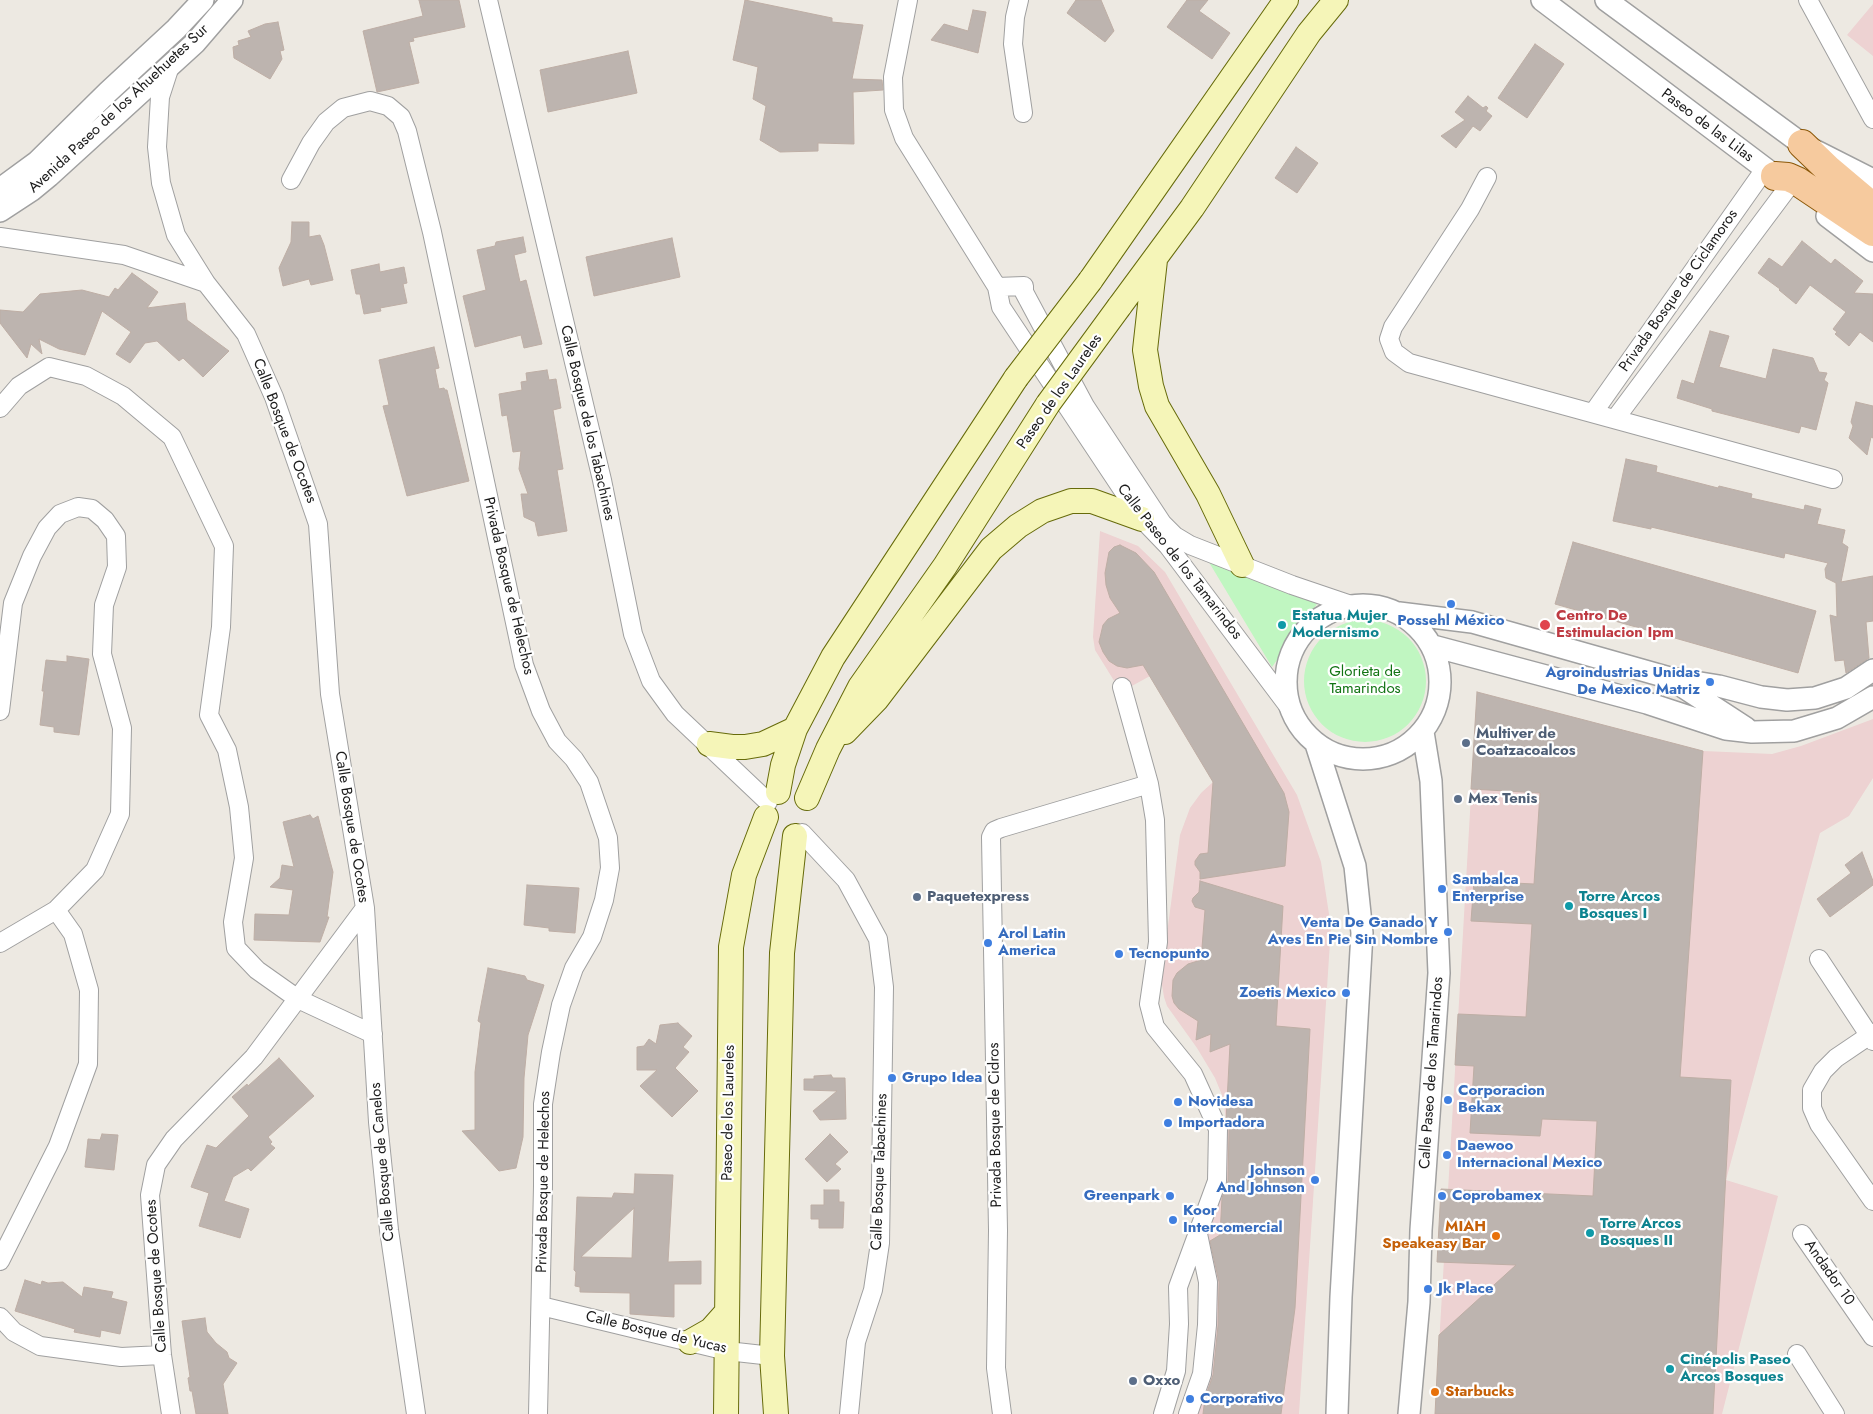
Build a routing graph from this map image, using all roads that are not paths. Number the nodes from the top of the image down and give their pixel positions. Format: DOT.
graph roads {
  1 [pos="203,0"];
  2 [pos="232,0"];
  3 [pos="488,0"];
  4 [pos="908,0"];
  5 [pos="1019,0"];
  6 [pos="1336,0"];
  7 [pos="1542,0"];
  8 [pos="1606,0"];
  9 [pos="1808,0"];
  10 [pos="1281,7"];
  11 [pos="1309,33"];
  12 [pos="170,66"];
  13 [pos="1023,113"];
  14 [pos="1873,119"];
  15 [pos="1802,144"];
  16 [pos="1487,177"];
  17 [pos="1776,177"];
  18 [pos="291,180"];
  19 [pos="1873,180"];
  20 [pos="24,184"];
  21 [pos="0,189"];
  22 [pos="1873,207"];
  23 [pos="0,211"];
  24 [pos="1873,232"];
  25 [pos="0,237"];
  26 [pos="1873,250"];
  27 [pos="1155,260"];
  28 [pos="206,283"];
  29 [pos="998,287"];
  30 [pos="0,408"];
  31 [pos="1593,413"];
  32 [pos="1615,419"];
  33 [pos="1834,479"];
  34 [pos="1142,519"];
  35 [pos="1242,565"];
  36 [pos="1351,605"];
  37 [pos="1399,612"];
  38 [pos="1433,646"];
  39 [pos="1873,670"];
  40 [pos="1662,676"];
  41 [pos="1122,687"];
  42 [pos="1873,697"];
  43 [pos="1646,703"];
  44 [pos="1288,707"];
  45 [pos="0,711"];
  46 [pos="795,729"];
  47 [pos="1423,732"];
  48 [pos="1752,732"];
  49 [pos="709,744"];
  50 [pos="1316,744"];
  51 [pos="828,749"];
  52 [pos="1149,784"];
  53 [pos="807,798"];
  54 [pos="771,804"];
  55 [pos="799,834"];
  56 [pos="365,908"];
  57 [pos="56,910"];
  58 [pos="0,943"];
  59 [pos="1819,959"];
  60 [pos="298,999"];
  61 [pos="373,1034"];
  62 [pos="1872,1037"];
  63 [pos="1873,1201"];
  64 [pos="1198,1234"];
  65 [pos="1802,1234"];
  66 [pos="0,1261"];
  67 [pos="541,1306"];
  68 [pos="727,1312"];
  69 [pos="0,1317"];
  70 [pos="1873,1336"];
  71 [pos="690,1342"];
  72 [pos="727,1351"];
  73 [pos="1797,1354"];
  74 [pos="162,1355"];
  75 [pos="772,1356"];
  76 [pos="171,1414"];
  77 [pos="416,1414"];
  78 [pos="538,1414"];
  79 [pos="726,1414"];
  80 [pos="776,1414"];
  81 [pos="849,1414"];
  82 [pos="1002,1414"];
  83 [pos="1163,1414"];
  84 [pos="1188,1414"];
  85 [pos="1337,1414"];
  86 [pos="1410,1414"];
  87 [pos="1835,1414"];
  1 -- 20 [label="street, Avenida Paseo de los Ahuehuetes Sur"];
  2 -- 12 [label="street, Avenida Paseo de los Ahuehuetes Sur"];
  3 -- 49 [label="street, Calle Bosque de los Tabachines"];
  4 -- 29 [label="street, Calle Paseo de los Tamarindos"];
  5 -- 13 [label="street"];
  6 -- 11 [label="main road, Paseo de los Laureles"];
  7 -- 17 [label="street, Paseo de las Lilas"];
  8 -- 15 [label="street"];
  9 -- 14 [label="street"];
  10 -- 11 [label="main road"];
  10 -- 46 [label="main road, Paseo de los Laureles, bridge"];
  11 -- 27 [label="main road, Paseo de los Laureles"];
  12 -- 20 [label="street, Avenida Paseo de los Ahuehuetes Sur"];
  12 -- 28 [label="street, Calle Bosque de Ocotes"];
  15 -- 19 [label="street"];
  15 -- 22 [label="main road"];
  16 -- 31 [label="street"];
  17 -- 24 [label="main road"];
  17 -- 26 [label="street, Paseo de las Lilas"];
  17 -- 31 [label="street, Privada Bosque de Ciclamoros"];
  17 -- 32 [label="street, Privada Bosque de Ciclamoros"];
  18 -- 67 [label="street, Privada Bosque de Helechos"];
  20 -- 21 [label="street, Avenida Paseo de los Ahuehuetes Sur"];
  20 -- 23 [label="street, Avenida Paseo de los Ahuehuetes Sur"];
  25 -- 28 [label="street"];
  27 -- 35 [label="main road"];
  27 -- 51 [label="main road, Paseo de los Laureles, bridge"];
  28 -- 56 [label="street, Calle Bosque de Ocotes"];
  29 -- 34 [label="street, Calle Paseo de los Tamarindos"];
  29 -- 35 [label="street, Calle Paseo de los Tamarindos"];
  30 -- 60 [label="street"];
  31 -- 32 [label="street"];
  32 -- 33 [label="street"];
  34 -- 44 [label="street, Calle Paseo de los Tamarindos"];
  34 -- 51 [label="main road"];
  35 -- 36 [label="street, Calle Paseo de los Tamarindos"];
  36 -- 37 [label="street"];
  36 -- 44 [label="street"];
  37 -- 38 [label="street"];
  37 -- 40 [label="street"];
  38 -- 43 [label="street"];
  38 -- 47 [label="street"];
  39 -- 40 [label="street"];
  40 -- 43 [label="street"];
  40 -- 48 [label="street"];
  41 -- 52 [label="street"];
  42 -- 48 [label="street"];
  43 -- 48 [label="street"];
  44 -- 50 [label="street"];
  45 -- 57 [label="street"];
  46 -- 49 [label="main road"];
  46 -- 54 [label="main road, Paseo de los Laureles"];
  47 -- 50 [label="street"];
  47 -- 86 [label="street, Calle Paseo de los Tamarindos"];
  49 -- 54 [label="street, Calle Bosque de los Tabachines"];
  50 -- 85 [label="street"];
  51 -- 53 [label="main road, Paseo de los Laureles"];
  52 -- 64 [label="street"];
  52 -- 82 [label="street, Privada Bosque de Cidros"];
  53 -- 54 [label="main road"];
  53 -- 55 [label="main road"];
  54 -- 55 [label="main road"];
  54 -- 68 [label="main road, Paseo de los Laureles"];
  55 -- 75 [label="main road"];
  55 -- 81 [label="street, Calle Bosque Tabachines"];
  56 -- 60 [label="street, Calle Bosque de Ocotes"];
  56 -- 61 [label="street, Calle Bosque de Canelos"];
  57 -- 58 [label="street"];
  57 -- 66 [label="street"];
  59 -- 62 [label="street"];
  60 -- 61 [label="street"];
  60 -- 74 [label="street, Calle Bosque de Ocotes"];
  61 -- 77 [label="street, Calle Bosque de Canelos"];
  62 -- 63 [label="street"];
  64 -- 83 [label="street"];
  64 -- 84 [label="street"];
  65 -- 70 [label="street, Andador 10"];
  67 -- 71 [label="street, Calle Bosque de Yucas"];
  67 -- 78 [label="street, Privada Bosque de Helechos"];
  68 -- 71 [label="main road"];
  68 -- 72 [label="main road, Paseo de los Laureles"];
  69 -- 74 [label="street"];
  71 -- 72 [label="street, Calle Bosque de Yucas"];
  72 -- 75 [label="street, Calle Bosque de Yucas"];
  72 -- 79 [label="main road, Paseo de los Laureles"];
  73 -- 87 [label="street"];
  74 -- 76 [label="street, Calle Bosque de Ocotes"];
  75 -- 80 [label="main road"];
}
